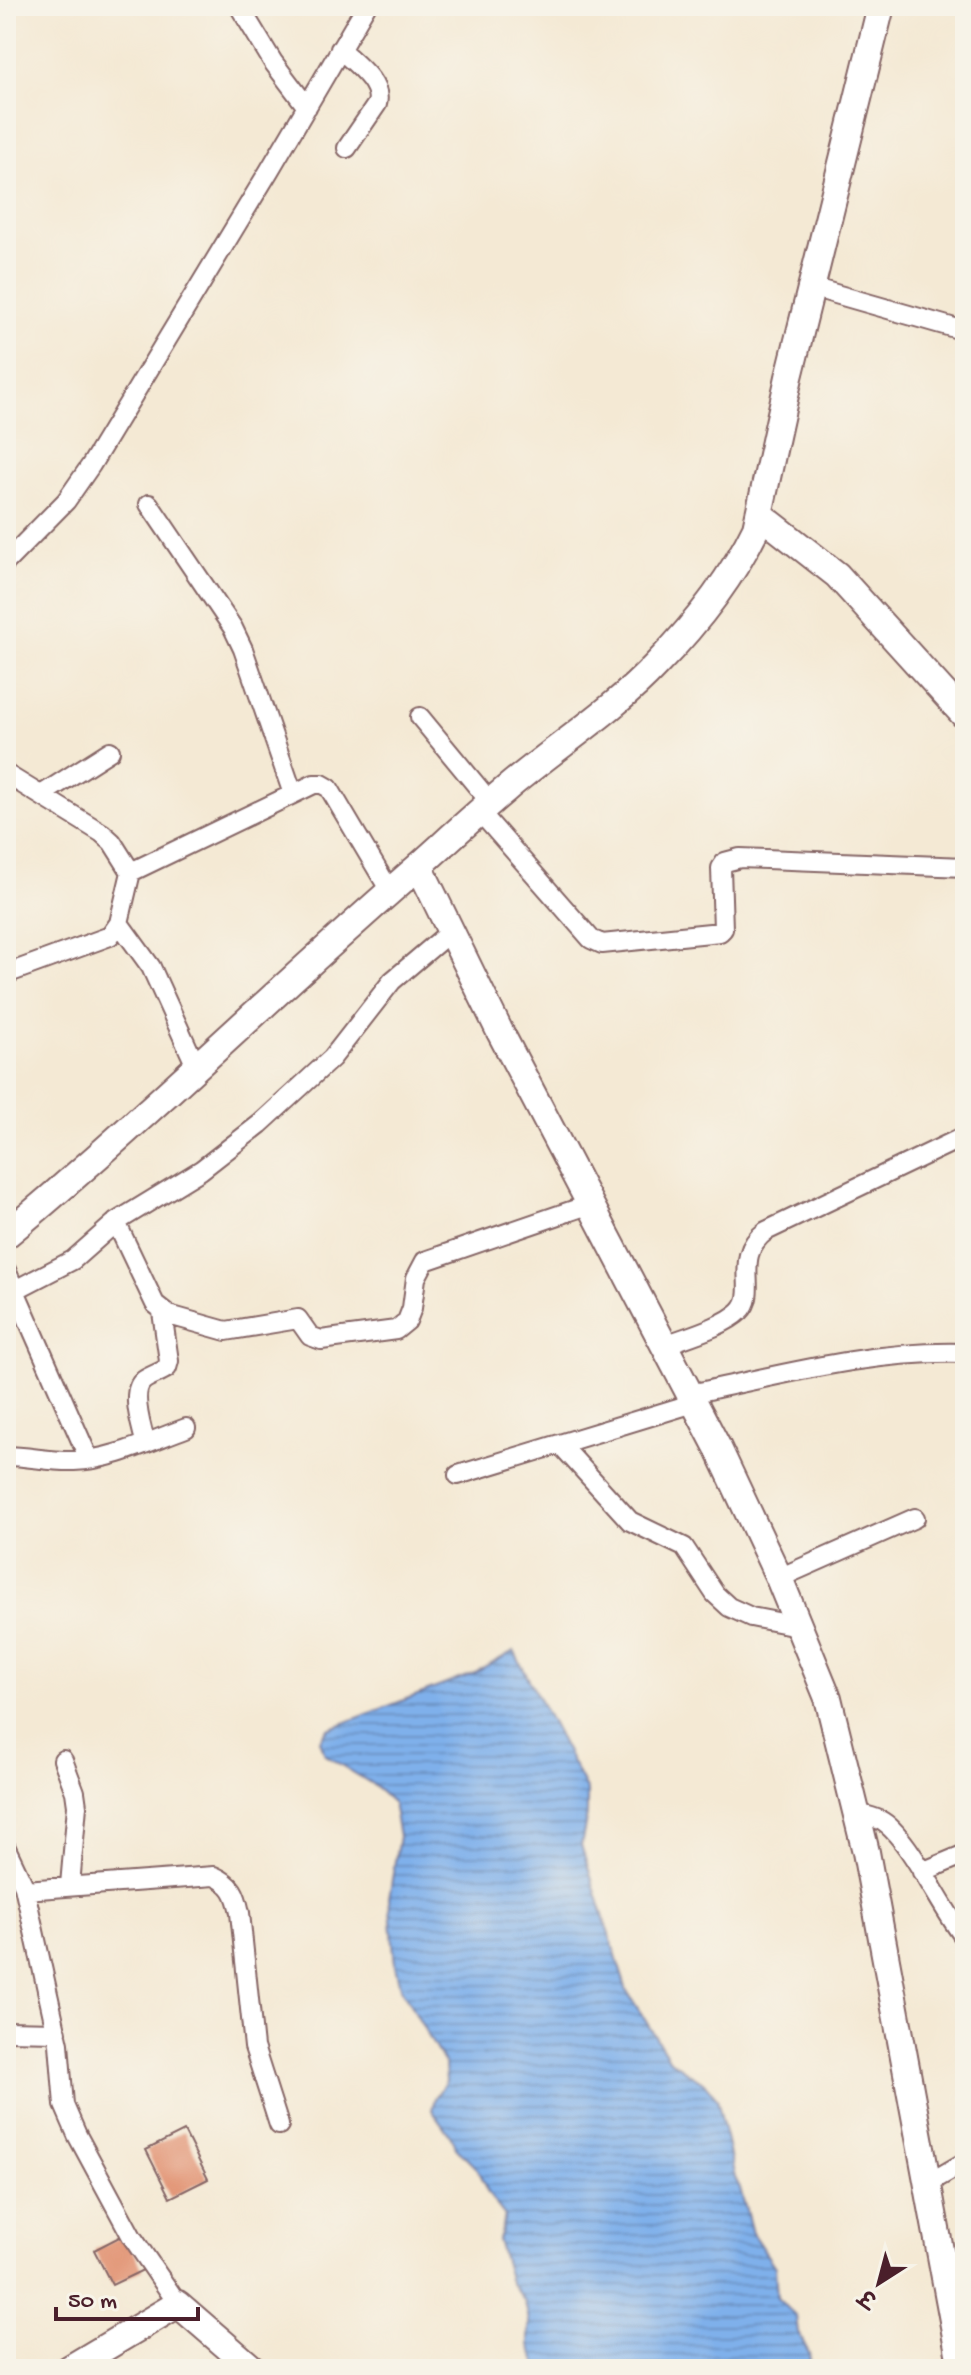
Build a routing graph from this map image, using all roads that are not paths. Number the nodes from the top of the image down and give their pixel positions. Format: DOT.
graph roads {
  1 [pos="239,6"];
  2 [pos="366,6"];
  3 [pos="881,6"];
  4 [pos="340,49"];
  5 [pos="307,107"];
  6 [pos="347,148"];
  7 [pos="811,287"];
  8 [pos="965,331"];
  9 [pos="149,504"];
  10 [pos="759,514"];
  11 [pos="6,562"];
  12 [pos="965,716"];
  13 [pos="420,717"];
  14 [pos="110,751"];
  15 [pos="6,774"];
  16 [pos="293,794"];
  17 [pos="41,795"];
  18 [pos="485,807"];
  19 [pos="419,866"];
  20 [pos="963,870"];
  21 [pos="131,872"];
  22 [pos="390,891"];
  23 [pos="119,923"];
  24 [pos="451,931"];
  25 [pos="6,974"];
  26 [pos="196,1066"];
  27 [pos="965,1136"];
  28 [pos="591,1204"];
  29 [pos="116,1222"];
  30 [pos="6,1235"];
  31 [pos="6,1270"];
  32 [pos="15,1290"];
  33 [pos="162,1312"];
  34 [pos="665,1345"];
  35 [pos="965,1353"];
  36 [pos="692,1399"];
  37 [pos="186,1428"];
  38 [pos="145,1442"];
  39 [pos="560,1444"];
  40 [pos="6,1456"];
  41 [pos="89,1459"];
  42 [pos="458,1475"];
  43 [pos="915,1518"];
  44 [pos="779,1578"];
  45 [pos="798,1626"];
  46 [pos="63,1760"];
  47 [pos="856,1813"];
  48 [pos="6,1848"];
  49 [pos="965,1854"];
  50 [pos="922,1872"];
  51 [pos="70,1885"];
  52 [pos="25,1890"];
  53 [pos="965,1938"];
  54 [pos="6,2031"];
  55 [pos="57,2032"];
  56 [pos="279,2125"];
  57 [pos="965,2162"];
  58 [pos="927,2184"];
  59 [pos="178,2304"];
  60 [pos="958,2309"];
  61 [pos="69,2369"];
  62 [pos="253,2369"];
  63 [pos="962,2369"];
  1 -- 5 [label="street"];
  2 -- 4 [label="street"];
  3 -- 7 [label="main road"];
  4 -- 5 [label="street"];
  4 -- 6 [label="street"];
  5 -- 11 [label="street"];
  7 -- 8 [label="street"];
  7 -- 10 [label="main road"];
  9 -- 16 [label="street"];
  10 -- 12 [label="main road"];
  10 -- 18 [label="main road"];
  13 -- 18 [label="street"];
  14 -- 17 [label="street"];
  15 -- 17 [label="street"];
  16 -- 21 [label="street"];
  16 -- 22 [label="street"];
  17 -- 21 [label="street"];
  18 -- 19 [label="main road"];
  18 -- 20 [label="street"];
  19 -- 22 [label="main road"];
  19 -- 24 [label="main road"];
  21 -- 23 [label="street"];
  22 -- 26 [label="main road"];
  23 -- 25 [label="street"];
  23 -- 26 [label="street"];
  24 -- 28 [label="main road"];
  24 -- 29 [label="street"];
  26 -- 30 [label="main road"];
  27 -- 34 [label="street"];
  28 -- 33 [label="street"];
  28 -- 34 [label="main road"];
  29 -- 32 [label="street"];
  29 -- 33 [label="street"];
  31 -- 32 [label="street"];
  32 -- 41 [label="street"];
  33 -- 38 [label="street"];
  34 -- 36 [label="main road"];
  35 -- 36 [label="street"];
  36 -- 39 [label="street"];
  36 -- 44 [label="main road"];
  37 -- 38 [label="street"];
  38 -- 41 [label="street"];
  39 -- 42 [label="street"];
  39 -- 45 [label="street"];
  40 -- 41 [label="street"];
  43 -- 44 [label="street"];
  44 -- 45 [label="main road"];
  45 -- 47 [label="main road"];
  46 -- 51 [label="street"];
  47 -- 50 [label="street"];
  47 -- 58 [label="main road"];
  48 -- 52 [label="street"];
  49 -- 50 [label="street"];
  50 -- 53 [label="street"];
  51 -- 52 [label="street"];
  51 -- 56 [label="street"];
  52 -- 55 [label="street"];
  54 -- 55 [label="street"];
  55 -- 59 [label="street"];
  57 -- 58 [label="street"];
  58 -- 60 [label="main road"];
  59 -- 61 [label="main road"];
  59 -- 62 [label="main road"];
  60 -- 63 [label="main road"];
}
